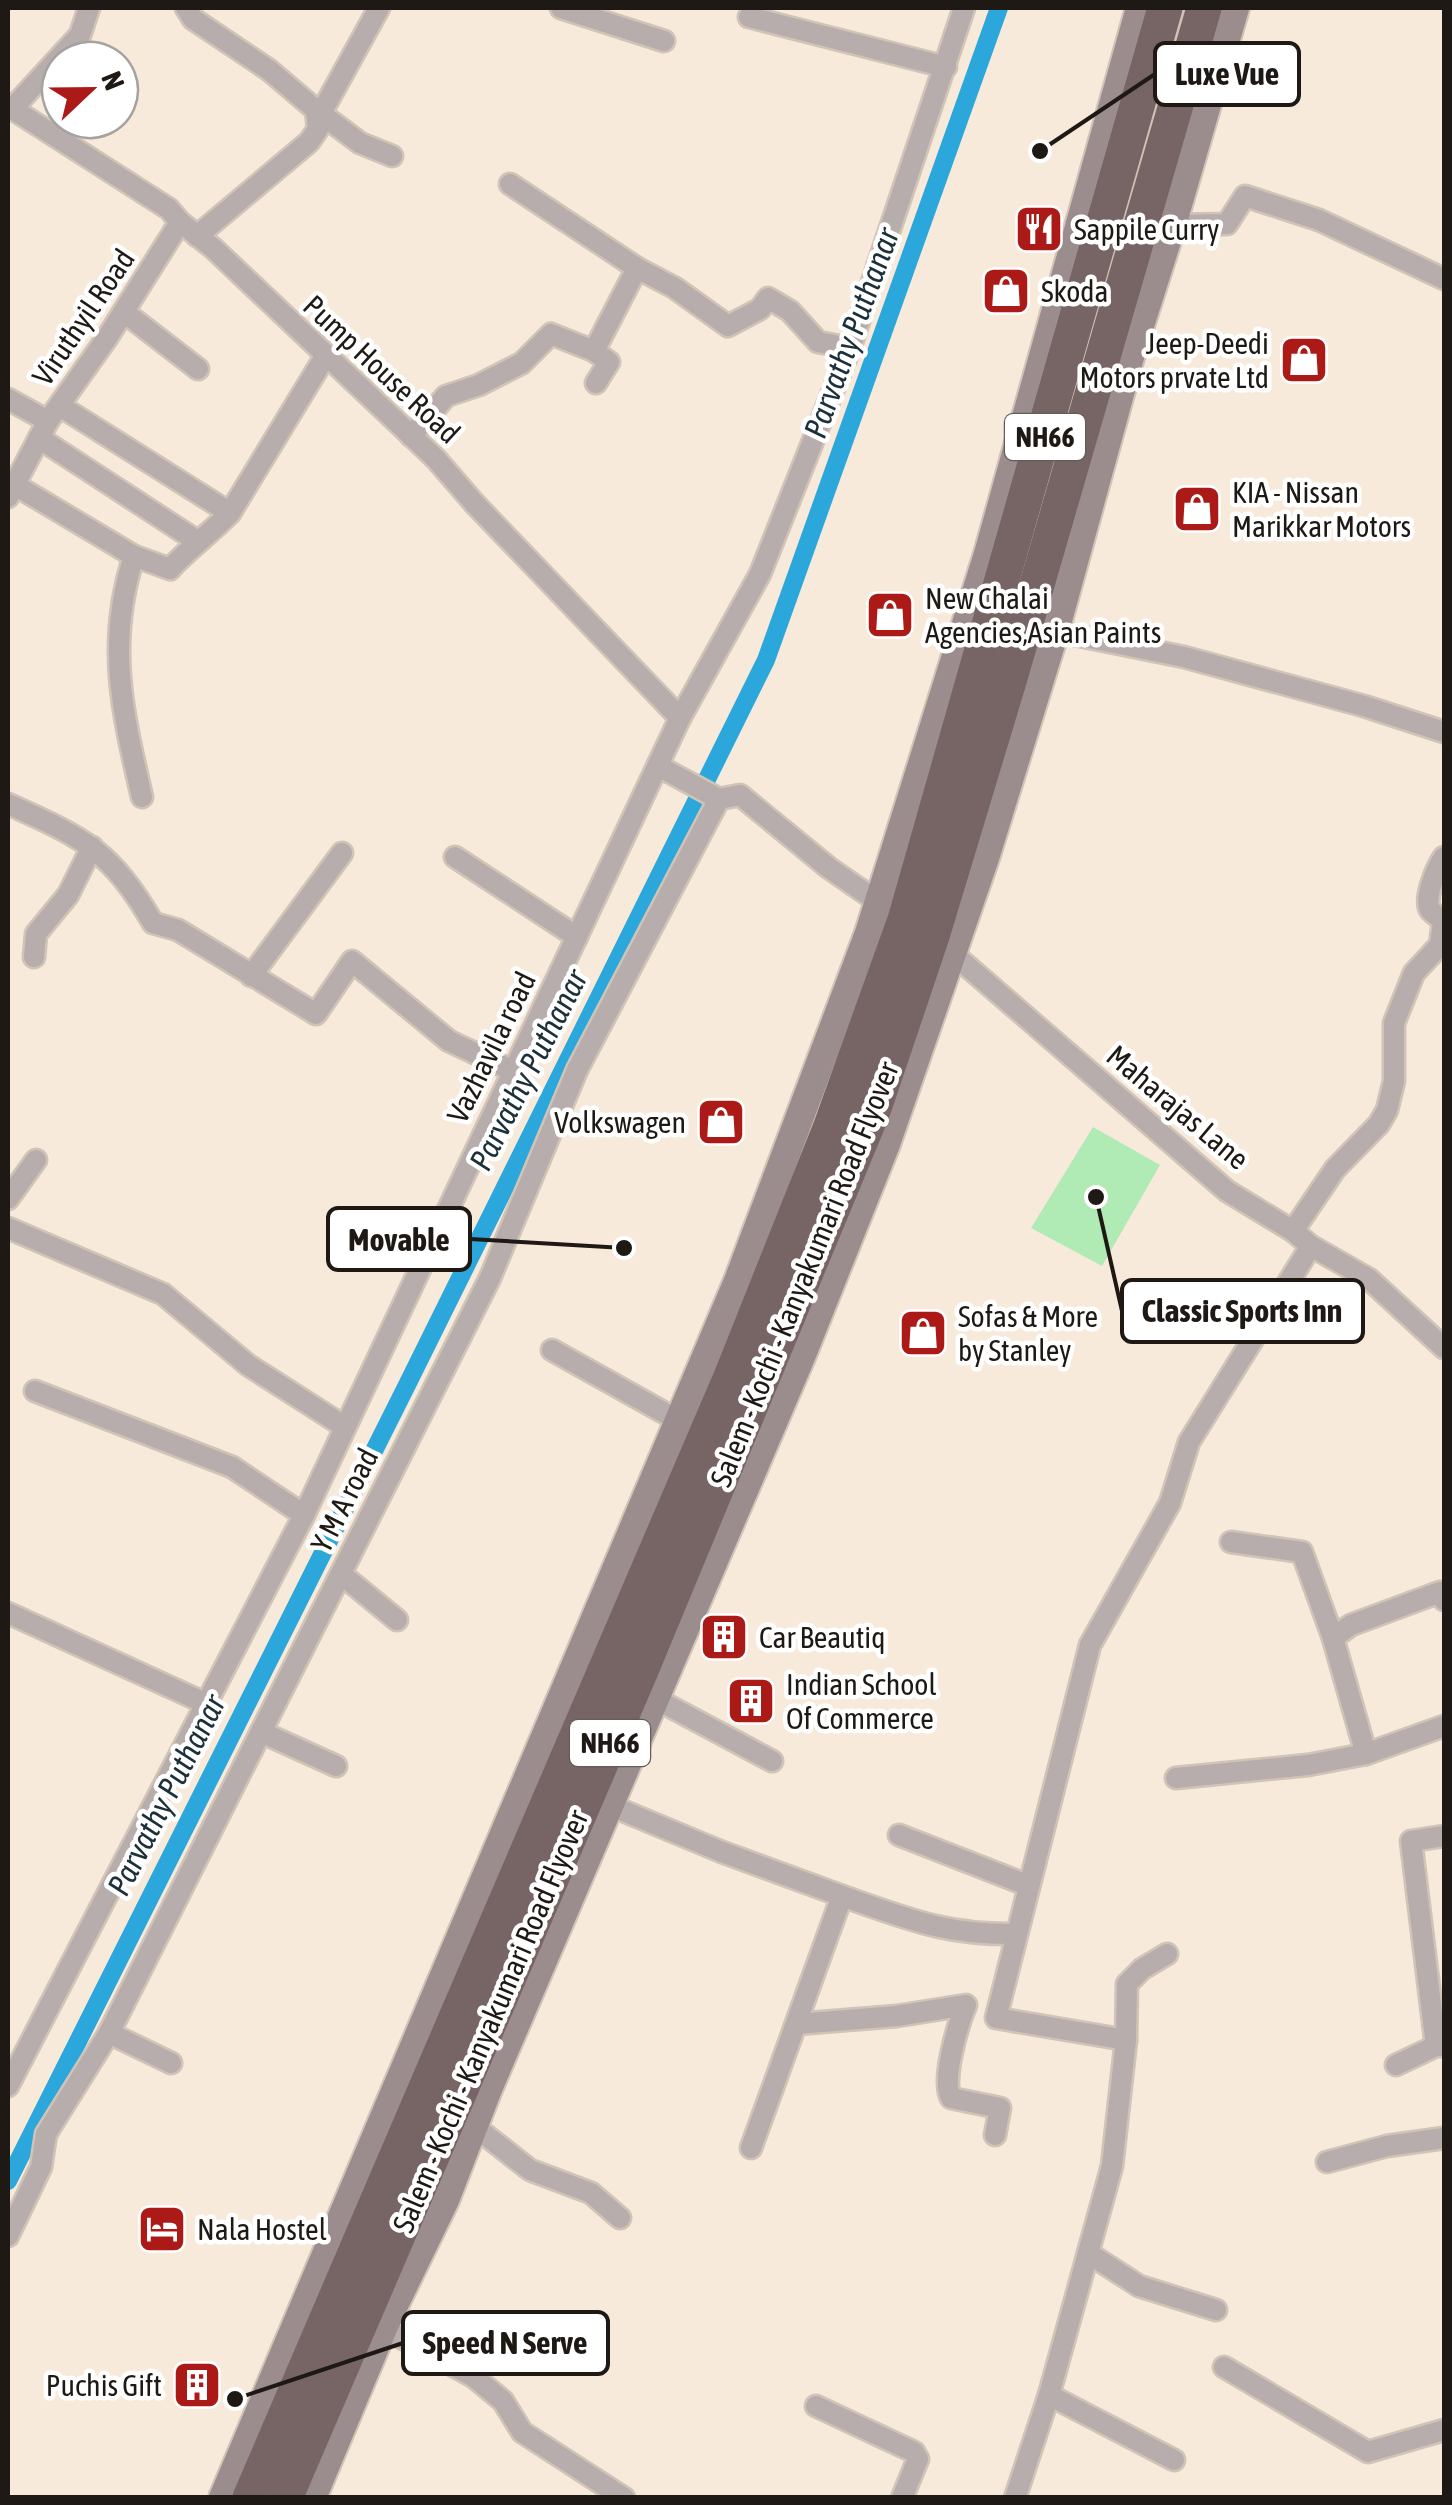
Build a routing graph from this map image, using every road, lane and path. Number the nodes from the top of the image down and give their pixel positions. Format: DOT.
graph roads {
  1 [pos="89,8"];
  2 [pos="186,8"];
  3 [pos="379,8"];
  4 [pos="964,8"];
  5 [pos="1140,8"];
  6 [pos="1165,8"];
  7 [pos="1204,8"];
  8 [pos="1234,8"];
  9 [pos="572,9"];
  10 [pos="749,17"];
  11 [pos="664,41"];
  12 [pos="946,67"];
  13 [pos="10,107"];
  14 [pos="316,110"];
  15 [pos="392,156"];
  16 [pos="510,184"];
  17 [pos="180,222"];
  18 [pos="1172,225"];
  19 [pos="197,236"];
  20 [pos="637,268"];
  21 [pos="1444,279"];
  22 [pos="124,312"];
  23 [pos="850,348"];
  24 [pos="594,351"];
  25 [pos="326,355"];
  26 [pos="198,369"];
  27 [pos="596,383"];
  28 [pos="8,399"];
  29 [pos="49,422"];
  30 [pos="411,436"];
  31 [pos="12,491"];
  32 [pos="230,513"];
  33 [pos="197,540"];
  34 [pos="134,556"];
  35 [pos="1055,630"];
  36 [pos="680,718"];
  37 [pos="1444,732"];
  38 [pos="658,766"];
  39 [pos="726,796"];
  40 [pos="142,797"];
  41 [pos="8,805"];
  42 [pos="92,847"];
  43 [pos="342,853"];
  44 [pos="455,857"];
  45 [pos="1444,858"];
  46 [pos="916,927"];
  47 [pos="577,937"];
  48 [pos="34,957"];
  49 [pos="251,976"];
  50 [pos="513,1071"];
  51 [pos="36,1160"];
  52 [pos="8,1199"];
  53 [pos="8,1228"];
  54 [pos="1293,1231"];
  55 [pos="1311,1246"];
  56 [pos="1444,1348"];
  57 [pos="552,1350"];
  58 [pos="35,1390"];
  59 [pos="679,1421"];
  60 [pos="345,1427"];
  61 [pos="304,1515"];
  62 [pos="1231,1542"];
  63 [pos="340,1574"];
  64 [pos="1444,1600"];
  65 [pos="8,1613"];
  66 [pos="397,1620"];
  67 [pos="1333,1638"];
  68 [pos="654,1698"];
  69 [pos="207,1704"];
  70 [pos="1444,1726"];
  71 [pos="261,1732"];
  72 [pos="1366,1754"];
  73 [pos="772,1761"];
  74 [pos="336,1766"];
  75 [pos="1176,1778"];
  76 [pos="610,1805"];
  77 [pos="899,1835"];
  78 [pos="1444,1836"];
  79 [pos="1027,1885"];
  80 [pos="842,1896"];
  81 [pos="1016,1934"];
  82 [pos="1167,1954"];
  83 [pos="966,2004"];
  84 [pos="996,2018"];
  85 [pos="797,2024"];
  86 [pos="108,2033"];
  87 [pos="1126,2040"];
  88 [pos="1440,2046"];
  89 [pos="171,2062"];
  90 [pos="1396,2065"];
  91 [pos="8,2086"];
  92 [pos="474,2126"];
  93 [pos="994,2135"];
  94 [pos="1444,2138"];
  95 [pos="751,2148"];
  96 [pos="1327,2162"];
  97 [pos="620,2218"];
  98 [pos="8,2236"];
  99 [pos="1088,2254"];
  100 [pos="1216,2310"];
  101 [pos="383,2328"];
  102 [pos="1224,2367"];
  103 [pos="1049,2395"];
  104 [pos="816,2406"];
  105 [pos="1444,2430"];
  106 [pos="1174,2460"];
  107 [pos="223,2498"];
  108 [pos="250,2498"];
  109 [pos="285,2498"];
  110 [pos="312,2498"];
  111 [pos="624,2498"];
  112 [pos="902,2498"];
  113 [pos="1015,2498"];
  1 -- 13 [label="street"];
  2 -- 14 [label="street"];
  3 -- 14 [label="street"];
  4 -- 12 [label="street, Vazhavila road"];
  5 -- 46 [label="street"];
  6 -- 46 [label="highway, Salem - Kochi - Kanyakumari Road Flyover / NH66"];
  7 -- 46 [label="highway, Salem - Kochi - Kanyakumari Road Flyover / NH66"];
  8 -- 18 [label="street"];
  9 -- 11 [label="street"];
  10 -- 12 [label="street"];
  12 -- 23 [label="street, Vazhavila road"];
  13 -- 17 [label="street, Pump House Road"];
  14 -- 15 [label="street"];
  14 -- 19 [label="street"];
  16 -- 20 [label="street"];
  17 -- 19 [label="street, Pump House Road"];
  17 -- 22 [label="street, Viruthyil Road"];
  18 -- 21 [label="street"];
  18 -- 35 [label="street"];
  19 -- 25 [label="street, Pump House Road"];
  20 -- 23 [label="street"];
  20 -- 24 [label="street"];
  22 -- 26 [label="street"];
  22 -- 29 [label="street, Viruthyil Road"];
  23 -- 36 [label="street, Vazhavila road"];
  24 -- 27 [label="street"];
  24 -- 30 [label="street"];
  25 -- 30 [label="street, Pump House Road"];
  25 -- 32 [label="street"];
  28 -- 29 [label="street"];
  29 -- 31 [label="street, Viruthyil Road"];
  29 -- 32 [label="street"];
  29 -- 33 [label="street"];
  30 -- 36 [label="street, Pump House Road"];
  31 -- 34 [label="street"];
  32 -- 33 [label="street"];
  33 -- 34 [label="street"];
  34 -- 40 [label="street"];
  35 -- 37 [label="street"];
  35 -- 46 [label="street"];
  36 -- 38 [label="street, Vazhavila road"];
  38 -- 39 [label="street, Maharajas Lane"];
  38 -- 47 [label="street, Vazhavila road"];
  39 -- 46 [label="street, Maharajas Lane"];
  39 -- 63 [label="street, Y M A road"];
  41 -- 42 [label="street"];
  42 -- 48 [label="street"];
  42 -- 49 [label="street"];
  43 -- 49 [label="street"];
  44 -- 47 [label="street"];
  45 -- 54 [label="street"];
  46 -- 54 [label="street, Maharajas Lane"];
  46 -- 59 [label="street"];
  46 -- 68 [label="street"];
  46 -- 108 [label="highway, Salem - Kochi - Kanyakumari Road Flyover / NH66"];
  46 -- 109 [label="highway, Salem - Kochi - Kanyakumari Road Flyover / NH66"];
  47 -- 50 [label="street, Vazhavila road"];
  49 -- 50 [label="street"];
  50 -- 60 [label="street, Vazhavila road"];
  51 -- 52 [label="street"];
  53 -- 60 [label="street"];
  54 -- 55 [label="street, Maharajas Lane"];
  55 -- 56 [label="street, Maharajas Lane"];
  55 -- 79 [label="street"];
  57 -- 59 [label="street"];
  58 -- 61 [label="street"];
  59 -- 107 [label="street"];
  60 -- 61 [label="street, Vazhavila road"];
  61 -- 69 [label="street, Vazhavila road"];
  62 -- 67 [label="street"];
  63 -- 66 [label="street"];
  63 -- 71 [label="street, Y M A road"];
  64 -- 67 [label="street"];
  65 -- 69 [label="street"];
  67 -- 72 [label="street"];
  68 -- 73 [label="street"];
  68 -- 76 [label="street"];
  69 -- 91 [label="street, Vazhavila road"];
  70 -- 72 [label="street"];
  71 -- 74 [label="street"];
  71 -- 86 [label="street, Y M A road"];
  72 -- 75 [label="street"];
  76 -- 80 [label="street"];
  76 -- 92 [label="street"];
  77 -- 79 [label="street"];
  78 -- 88 [label="street"];
  79 -- 81 [label="street"];
  80 -- 81 [label="street"];
  80 -- 85 [label="street"];
  81 -- 84 [label="street"];
  82 -- 87 [label="street"];
  83 -- 84 [label="street"];
  83 -- 85 [label="street"];
  83 -- 93 [label="street"];
  84 -- 87 [label="street"];
  85 -- 95 [label="street"];
  86 -- 89 [label="street"];
  86 -- 98 [label="street, Y M A road"];
  87 -- 99 [label="street"];
  88 -- 90 [label="street"];
  92 -- 97 [label="street"];
  92 -- 101 [label="street"];
  94 -- 96 [label="street"];
  99 -- 100 [label="street"];
  99 -- 103 [label="street"];
  101 -- 110 [label="street"];
  101 -- 111 [label="street"];
  102 -- 105 [label="street"];
  103 -- 106 [label="street"];
  103 -- 113 [label="street"];
  104 -- 112 [label="street"];
}
